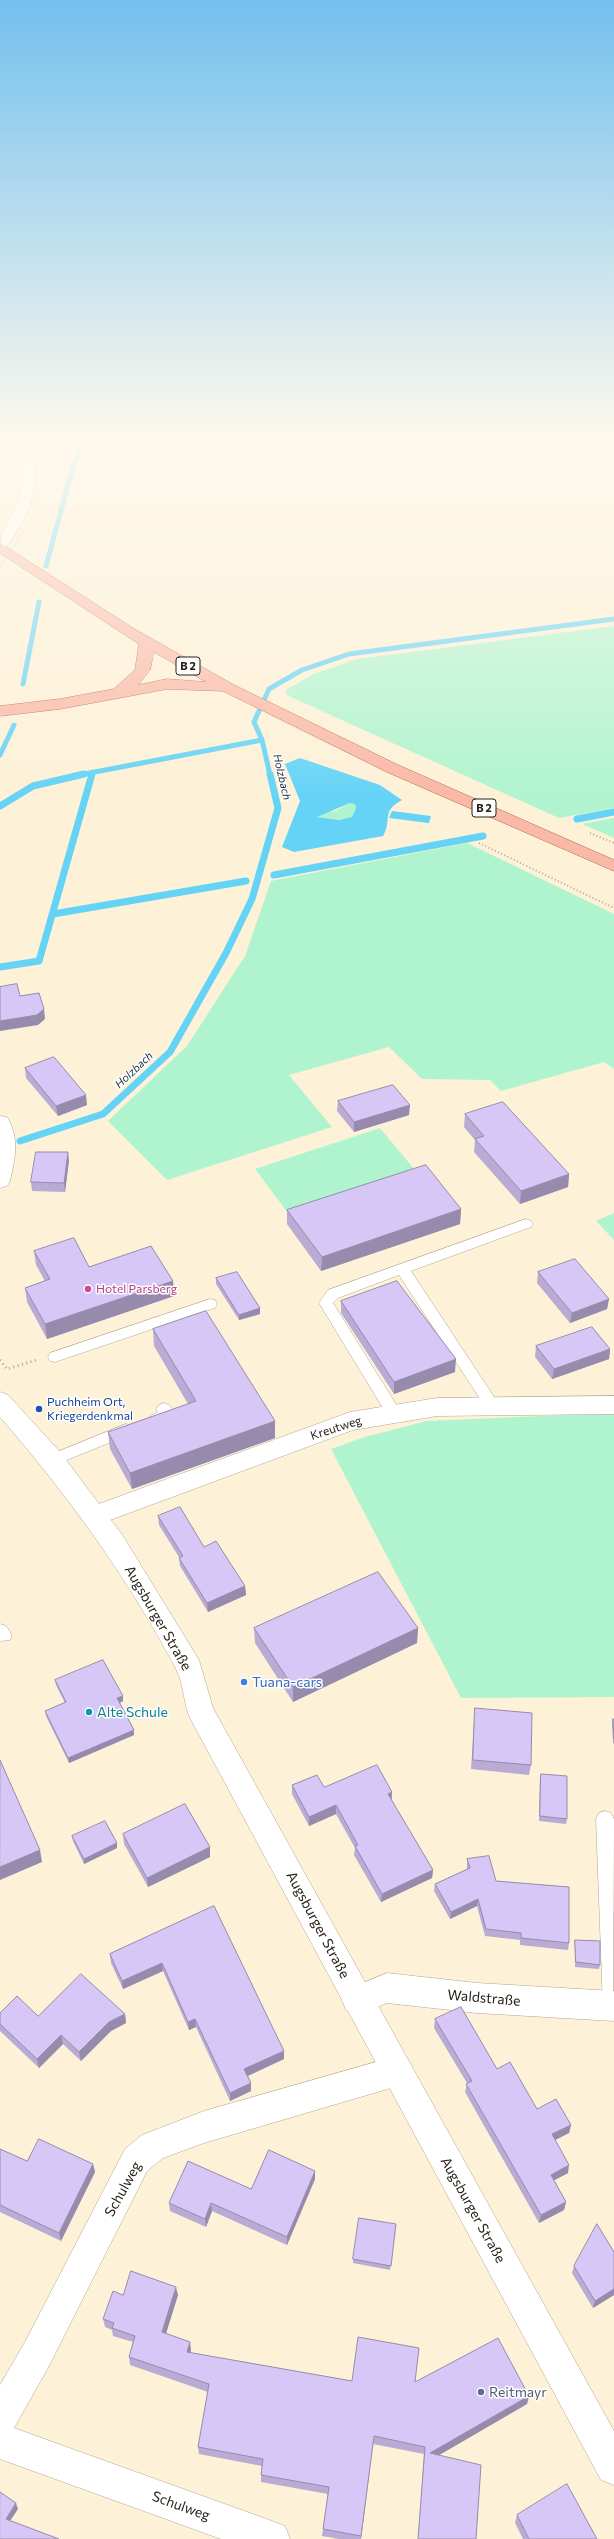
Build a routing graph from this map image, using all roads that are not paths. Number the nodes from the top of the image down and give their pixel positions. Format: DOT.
graph roads {
  1 [pos="21,560"];
  2 [pos="146,641"];
  3 [pos="116,692"];
  4 [pos="237,692"];
  5 [pos="0,711"];
  6 [pos="614,866"];
  7 [pos="0,1122"];
  8 [pos="0,1181"];
  9 [pos="526,1224"];
  10 [pos="403,1270"];
  11 [pos="210,1304"];
  12 [pos="55,1357"];
  13 [pos="1,1403"];
  14 [pos="614,1405"];
  15 [pos="493,1407"];
  16 [pos="164,1409"];
  17 [pos="394,1414"];
  18 [pos="52,1460"];
  19 [pos="94,1516"];
  20 [pos="605,1819"];
  21 [pos="357,2000"];
  22 [pos="613,2006"];
  23 [pos="397,2072"];
  24 [pos="0,2418"];
  25 [pos="0,2441"];
  26 [pos="614,2467"];
  27 [pos="272,2539"];
  1 -- 2 [label="main road, B 2"];
  2 -- 3 [label="main road"];
  2 -- 4 [label="main road, B 2"];
  3 -- 4 [label="main road"];
  3 -- 5 [label="main road"];
  4 -- 6 [label="main road, B 2"];
  7 -- 8 [label="street"];
  9 -- 10 [label="lane"];
  10 -- 15 [label="lane"];
  10 -- 17 [label="lane"];
  11 -- 12 [label="lane"];
  13 -- 18 [label="street, Augsburger Straße"];
  14 -- 15 [label="street, Kreutweg"];
  15 -- 17 [label="street, Kreutweg"];
  16 -- 18 [label="lane"];
  17 -- 19 [label="street, Kreutweg"];
  18 -- 19 [label="street, Augsburger Straße"];
  19 -- 21 [label="street, Augsburger Straße"];
  20 -- 22 [label="lane"];
  21 -- 22 [label="street, Waldstraße"];
  21 -- 23 [label="street, Augsburger Straße"];
  23 -- 24 [label="street, Schulweg"];
  23 -- 26 [label="street, Augsburger Straße"];
  25 -- 27 [label="street, Schulweg"];
}
